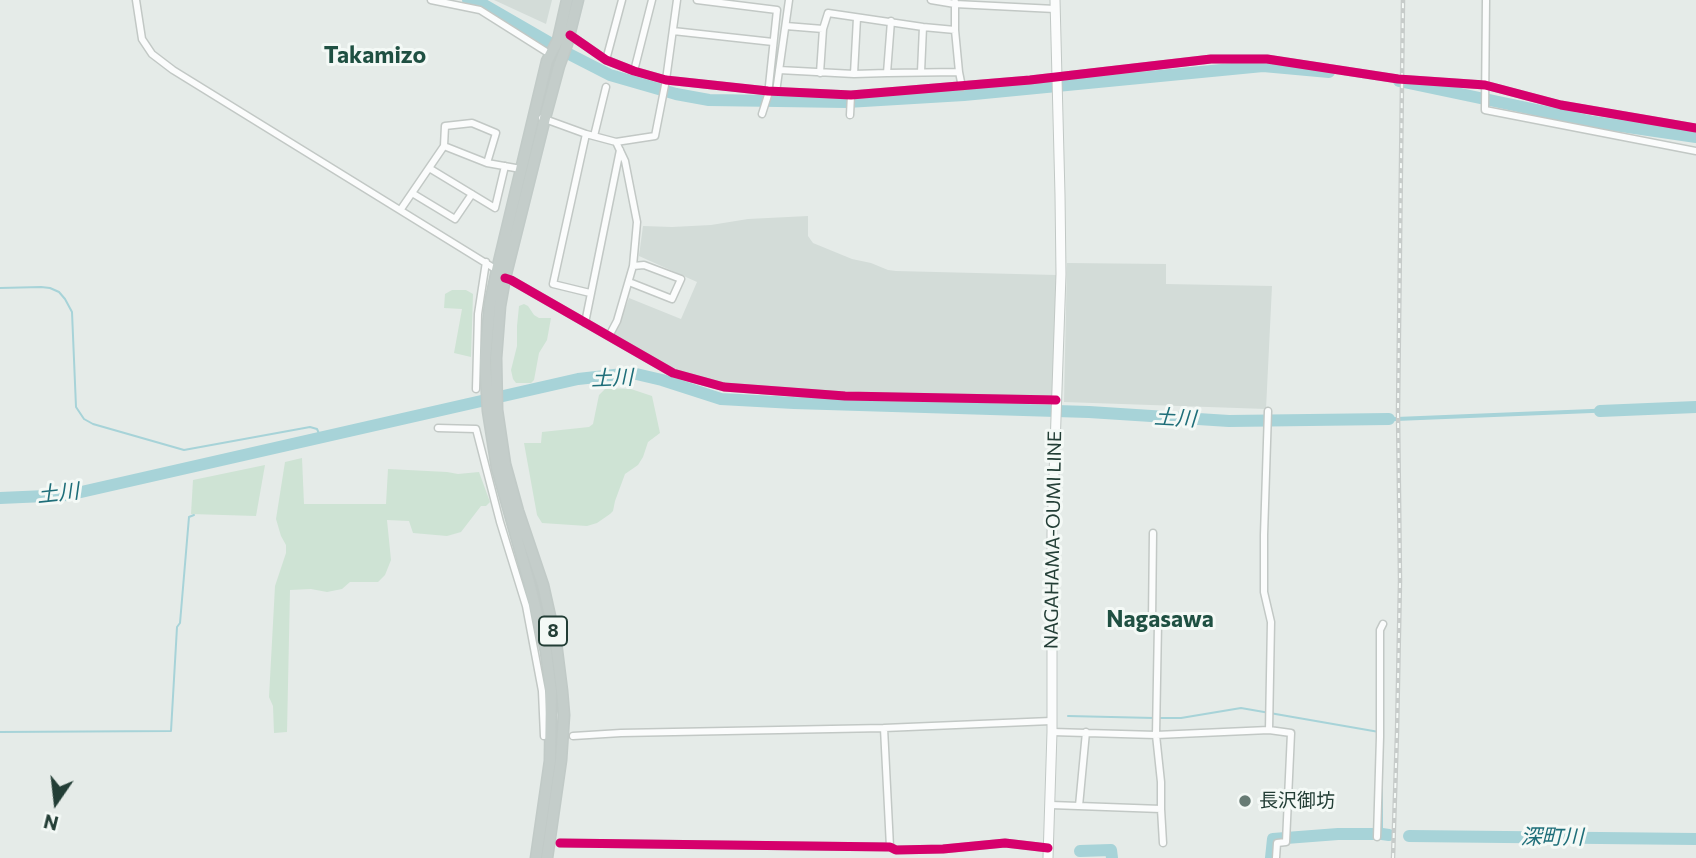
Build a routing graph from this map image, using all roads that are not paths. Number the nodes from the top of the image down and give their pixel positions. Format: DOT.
graph roads {
  1 [pos="136,0"];
  2 [pos="431,0"];
  3 [pos="567,0"];
  4 [pos="578,0"];
  5 [pos="622,0"];
  6 [pos="652,0"];
  7 [pos="677,0"];
  8 [pos="697,0"];
  9 [pos="789,0"];
  10 [pos="931,0"];
  11 [pos="1486,0"];
  12 [pos="955,2"];
  13 [pos="1055,5"];
  14 [pos="857,18"];
  15 [pos="891,21"];
  16 [pos="786,26"];
  17 [pos="923,27"];
  18 [pos="823,29"];
  19 [pos="955,30"];
  20 [pos="673,31"];
  21 [pos="565,40"];
  22 [pos="774,42"];
  23 [pos="546,56"];
  24 [pos="606,60"];
  25 [pos="634,71"];
  26 [pos="779,71"];
  27 [pos="921,72"];
  28 [pos="959,72"];
  29 [pos="820,73"];
  30 [pos="887,73"];
  31 [pos="854,74"];
  32 [pos="1057,77"];
  33 [pos="666,82"];
  34 [pos="606,87"];
  35 [pos="962,87"];
  36 [pos="1485,88"];
  37 [pos="771,93"];
  38 [pos="851,95"];
  39 [pos="763,113"];
  40 [pos="850,115"];
  41 [pos="539,117"];
  42 [pos="1696,128"];
  43 [pos="590,135"];
  44 [pos="616,142"];
  45 [pos="444,146"];
  46 [pos="620,150"];
  47 [pos="1696,151"];
  48 [pos="487,163"];
  49 [pos="505,166"];
  50 [pos="429,167"];
  51 [pos="521,169"];
  52 [pos="412,194"];
  53 [pos="472,194"];
  54 [pos="401,209"];
  55 [pos="486,262"];
  56 [pos="633,266"];
  57 [pos="501,274"];
  58 [pos="629,282"];
  59 [pos="590,293"];
  60 [pos="585,323"];
  61 [pos="609,336"];
  62 [pos="476,389"];
  63 [pos="1056,402"];
  64 [pos="493,411"];
  65 [pos="1268,411"];
  66 [pos="438,428"];
  67 [pos="1153,534"];
  68 [pos="1383,624"];
  69 [pos="1051,721"];
  70 [pos="884,728"];
  71 [pos="1269,730"];
  72 [pos="1052,732"];
  73 [pos="1086,732"];
  74 [pos="1156,735"];
  75 [pos="544,736"];
  76 [pos="573,736"];
  77 [pos="1051,805"];
  78 [pos="1079,806"];
  79 [pos="1161,809"];
  80 [pos="1377,837"];
  81 [pos="1163,843"];
  82 [pos="560,844"];
  83 [pos="890,847"];
  84 [pos="1048,848"];
  85 [pos="536,858"];
  86 [pos="547,858"];
  87 [pos="1048,858"];
  88 [pos="1276,858"];
  1 -- 54 [label="street"];
  2 -- 23 [label="street"];
  3 -- 21 [label="highway, 8"];
  4 -- 21 [label="highway, 8"];
  5 -- 24 [label="street"];
  6 -- 25 [label="street"];
  7 -- 20 [label="street"];
  8 -- 22 [label="street"];
  9 -- 16 [label="street"];
  10 -- 12 [label="street"];
  11 -- 36 [label="street"];
  12 -- 13 [label="street"];
  12 -- 19 [label="street"];
  13 -- 32 [label="main road"];
  14 -- 15 [label="street"];
  14 -- 18 [label="street"];
  14 -- 31 [label="street"];
  15 -- 17 [label="street"];
  15 -- 30 [label="street"];
  16 -- 18 [label="street"];
  16 -- 26 [label="street"];
  17 -- 19 [label="street"];
  17 -- 27 [label="street"];
  18 -- 29 [label="street"];
  19 -- 28 [label="street"];
  20 -- 22 [label="street"];
  20 -- 33 [label="street"];
  21 -- 23 [label="highway, 8"];
  21 -- 24 [label="street"];
  21 -- 41 [label="highway, 8"];
  22 -- 37 [label="street"];
  23 -- 41 [label="highway, 8"];
  24 -- 25 [label="street"];
  25 -- 33 [label="street"];
  26 -- 29 [label="street"];
  26 -- 37 [label="street"];
  27 -- 28 [label="street"];
  27 -- 30 [label="street"];
  28 -- 35 [label="street"];
  29 -- 31 [label="street"];
  30 -- 31 [label="street"];
  32 -- 35 [label="street"];
  32 -- 36 [label="street"];
  32 -- 63 [label="main road, NAGAHAMA-OUMI LINE"];
  33 -- 37 [label="street"];
  33 -- 44 [label="street"];
  34 -- 43 [label="street"];
  35 -- 38 [label="street"];
  36 -- 42 [label="street"];
  36 -- 47 [label="street"];
  37 -- 38 [label="street"];
  37 -- 39 [label="street"];
  38 -- 40 [label="street"];
  41 -- 43 [label="street"];
  41 -- 51 [label="highway, 8"];
  41 -- 57 [label="highway, 8"];
  43 -- 44 [label="street"];
  43 -- 59 [label="street"];
  44 -- 46 [label="street"];
  45 -- 48 [label="street"];
  45 -- 48 [label="street"];
  45 -- 50 [label="street"];
  46 -- 56 [label="street"];
  46 -- 59 [label="street"];
  48 -- 49 [label="street"];
  49 -- 51 [label="street"];
  49 -- 53 [label="street"];
  50 -- 52 [label="street"];
  50 -- 53 [label="street"];
  51 -- 57 [label="highway, 8"];
  52 -- 53 [label="street"];
  52 -- 54 [label="street"];
  54 -- 55 [label="street"];
  55 -- 57 [label="street"];
  55 -- 62 [label="street"];
  56 -- 58 [label="street"];
  56 -- 58 [label="street"];
  57 -- 60 [label="street"];
  57 -- 64 [label="highway, 8"];
  58 -- 61 [label="street"];
  59 -- 60 [label="street"];
  60 -- 61 [label="street"];
  61 -- 63 [label="street"];
  63 -- 69 [label="main road, NAGAHAMA-OUMI LINE"];
  64 -- 85 [label="highway, 8"];
  64 -- 86 [label="highway, 8"];
  65 -- 71 [label="street"];
  66 -- 75 [label="street"];
  67 -- 74 [label="street"];
  68 -- 80 [label="street"];
  69 -- 70 [label="street"];
  69 -- 72 [label="main road, NAGAHAMA-OUMI LINE"];
  70 -- 76 [label="street"];
  70 -- 83 [label="street"];
  71 -- 74 [label="street"];
  71 -- 88 [label="street"];
  72 -- 73 [label="street"];
  72 -- 77 [label="main road, NAGAHAMA-OUMI LINE"];
  73 -- 74 [label="street"];
  73 -- 78 [label="street"];
  74 -- 79 [label="street"];
  77 -- 78 [label="street"];
  77 -- 84 [label="main road, NAGAHAMA-OUMI LINE"];
  78 -- 79 [label="street"];
  79 -- 81 [label="street"];
  82 -- 83 [label="street"];
  83 -- 84 [label="street"];
  84 -- 87 [label="main road, NAGAHAMA-OUMI LINE"];
}
